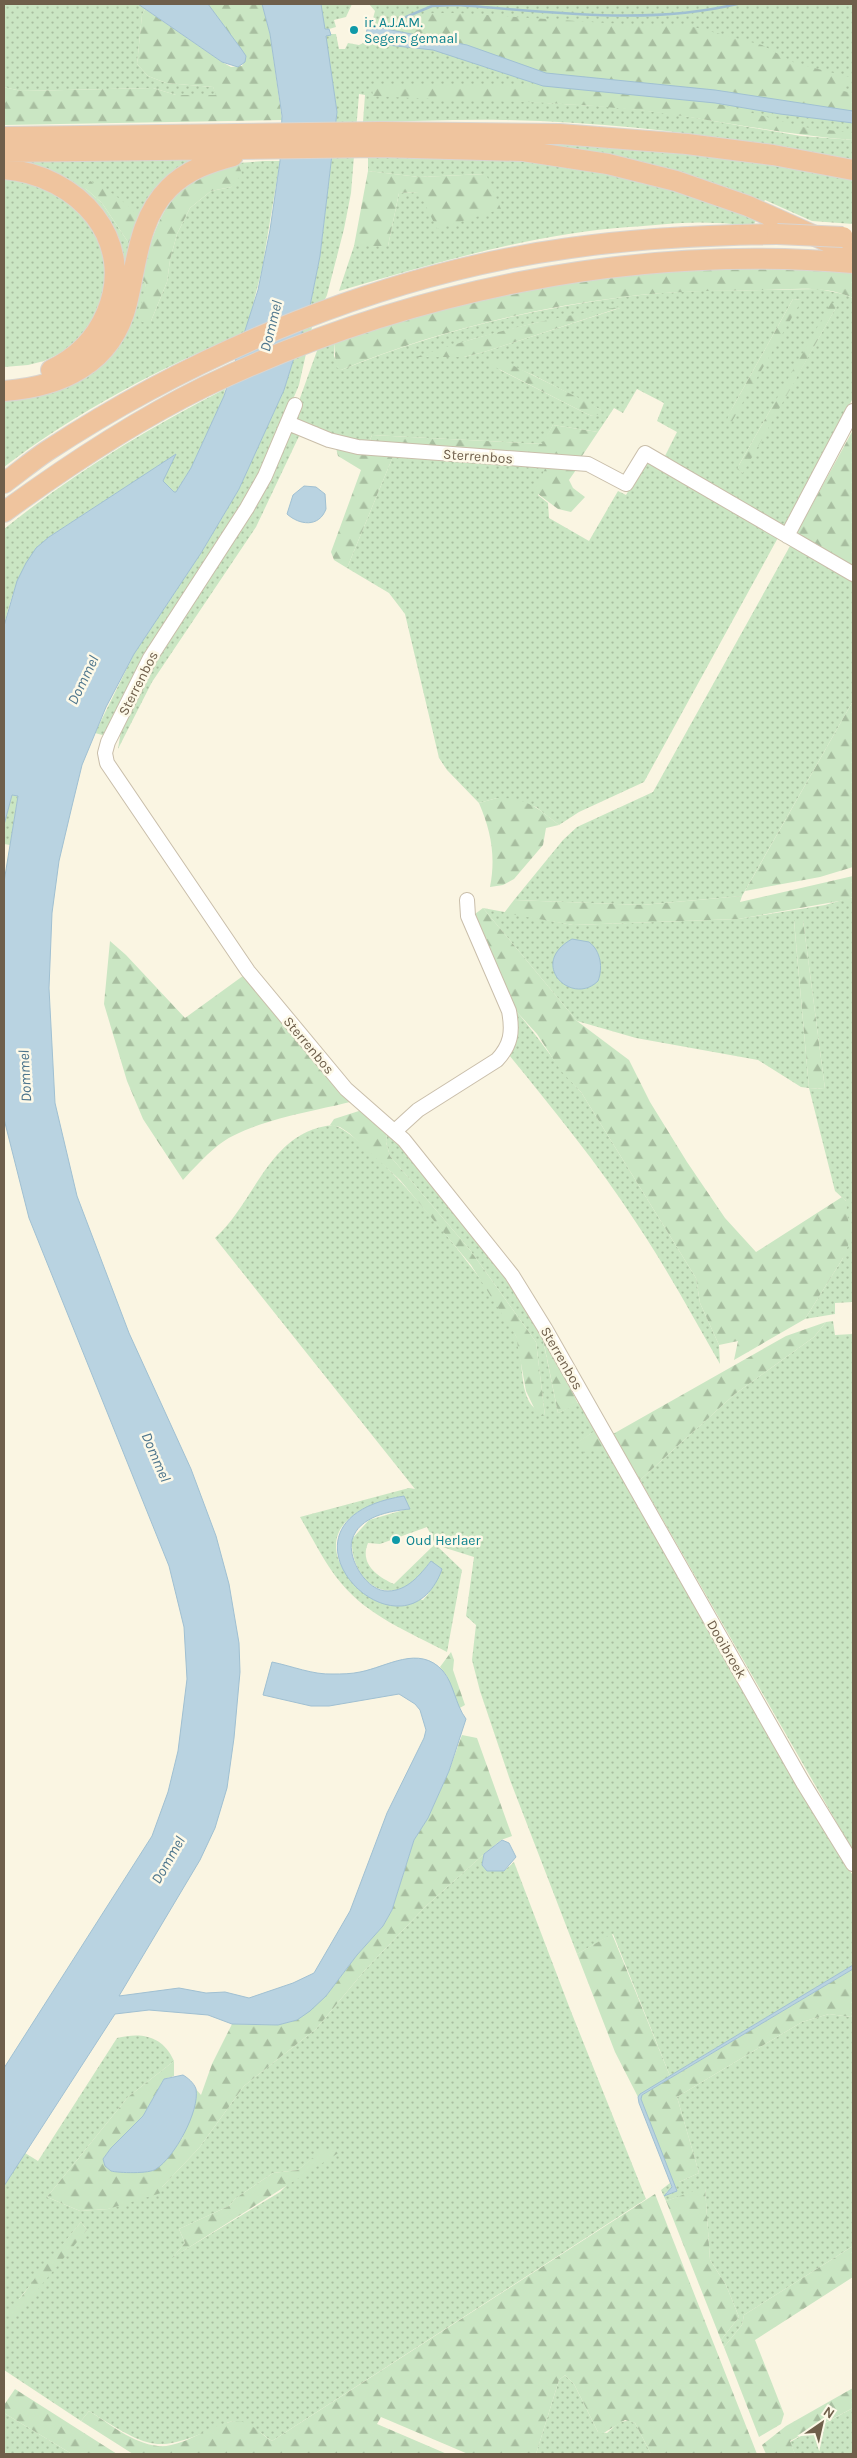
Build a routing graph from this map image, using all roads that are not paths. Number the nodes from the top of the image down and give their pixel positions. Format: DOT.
graph roads {
  1 [pos="4,137"];
  2 [pos="381,140"];
  3 [pos="260,141"];
  4 [pos="4,152"];
  5 [pos="4,169"];
  6 [pos="853,170"];
  7 [pos="850,243"];
  8 [pos="853,263"];
  9 [pos="4,378"];
  10 [pos="4,391"];
  11 [pos="295,405"];
  12 [pos="853,411"];
  13 [pos="288,423"];
  14 [pos="4,483"];
  15 [pos="4,512"];
  16 [pos="787,536"];
  17 [pos="853,574"];
  18 [pos="466,900"];
  19 [pos="395,1131"];
  20 [pos="604,1433"];
  21 [pos="853,1864"];
  1 -- 3 [label="highway"];
  2 -- 3 [label="highway"];
  2 -- 6 [label="highway"];
  2 -- 7 [label="highway"];
  3 -- 4 [label="highway"];
  3 -- 10 [label="highway"];
  5 -- 9 [label="highway"];
  7 -- 14 [label="highway, bridge"];
  8 -- 15 [label="highway"];
  11 -- 13 [label="street"];
  12 -- 16 [label="street"];
  13 -- 16 [label="street, Sterrenbos"];
  13 -- 19 [label="street, Sterrenbos"];
  16 -- 17 [label="street, Sterrenbos"];
  18 -- 19 [label="street"];
  19 -- 20 [label="street, Sterrenbos"];
  20 -- 21 [label="street, Dooibroek"];
}
